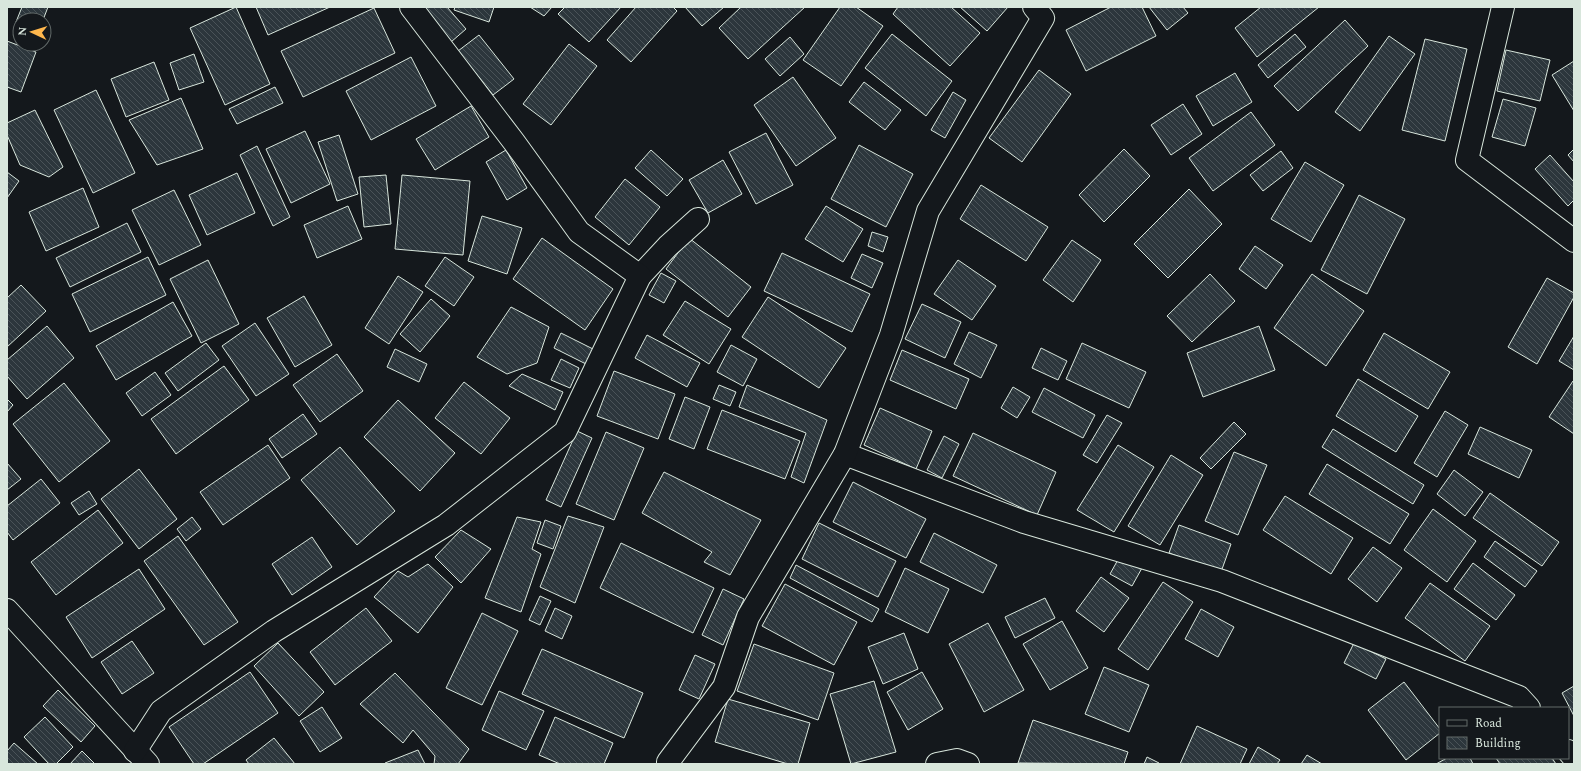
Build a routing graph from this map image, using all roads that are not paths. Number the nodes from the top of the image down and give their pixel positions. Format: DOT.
graph roads {
  1 [pos="411,7"];
  2 [pos="1034,7"];
  3 [pos="1503,7"];
  4 [pos="698,220"];
  5 [pos="1574,241"];
  6 [pos="640,276"];
  7 [pos="845,454"];
  8 [pos="7,610"];
  9 [pos="1528,707"];
  10 [pos="141,758"];
  11 [pos="670,763"];
  12 [pos="936,764"];
  13 [pos="968,764"];
  1 -- 6 [label="street"];
  2 -- 7 [label="street"];
  3 -- 5 [label="street"];
  4 -- 6 [label="street"];
  6 -- 10 [label="street"];
  7 -- 9 [label="street"];
  7 -- 11 [label="street"];
  8 -- 10 [label="street"];
  12 -- 13 [label="street"];
}
